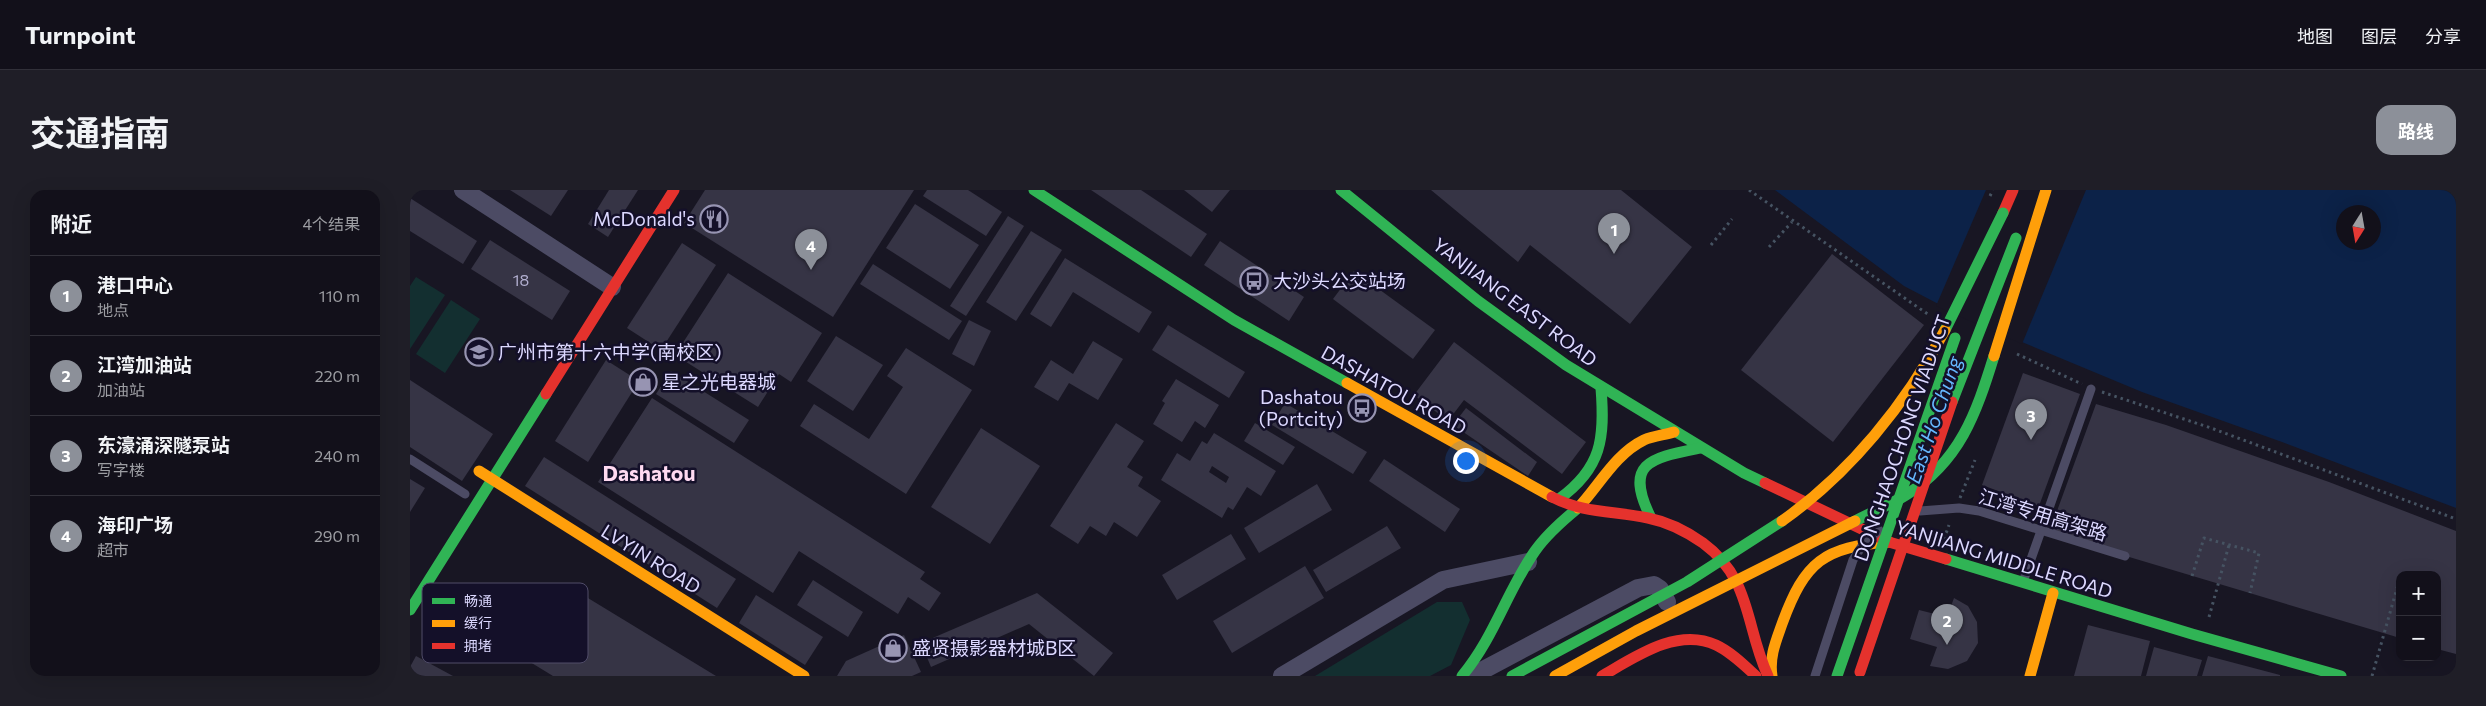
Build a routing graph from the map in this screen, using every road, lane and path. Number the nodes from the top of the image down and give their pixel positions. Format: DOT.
graph roads {
  1 [pos="463,190"];
  2 [pos="674,190"];
  3 [pos="1034,190"];
  4 [pos="1057,190"];
  5 [pos="1341,190"];
  6 [pos="1749,190"];
  7 [pos="2013,190"];
  8 [pos="2038,190"];
  9 [pos="2046,190"];
  10 [pos="1050,201"];
  11 [pos="2003,213"];
  12 [pos="1732,219"];
  13 [pos="1792,222"];
  14 [pos="1711,245"];
  15 [pos="1769,247"];
  16 [pos="603,283"];
  17 [pos="1932,316"];
  18 [pos="2010,350"];
  19 [pos="1601,388"];
  20 [pos="2091,388"];
  21 [pos="1674,432"];
  22 [pos="1700,448"];
  23 [pos="410,459"];
  24 [pos="491,479"];
  25 [pos="472,482"];
  26 [pos="1559,499"];
  27 [pos="1578,508"];
  28 [pos="1652,518"];
  29 [pos="2456,519"];
  30 [pos="1889,542"];
  31 [pos="2230,545"];
  32 [pos="2125,556"];
  33 [pos="1528,562"];
  34 [pos="2192,576"];
  35 [pos="427,583"];
  36 [pos="2023,583"];
  37 [pos="422,591"];
  38 [pos="2053,593"];
  39 [pos="2250,593"];
  40 [pos="2396,595"];
  41 [pos="410,610"];
  42 [pos="2202,637"];
  43 [pos="1659,645"];
  44 [pos="1859,674"];
  45 [pos="2323,674"];
  46 [pos="804,676"];
  47 [pos="1282,676"];
  48 [pos="1462,676"];
  49 [pos="1472,676"];
  50 [pos="1512,676"];
  51 [pos="1555,676"];
  52 [pos="1602,676"];
  53 [pos="1758,676"];
  54 [pos="1772,676"];
  55 [pos="1814,676"];
  56 [pos="1837,676"];
  57 [pos="2030,676"];
  58 [pos="2341,676"];
  59 [pos="2372,676"];
  1 -- 16 [label="street"];
  2 -- 16 [label="main road"];
  3 -- 10 [label="main road, DASHATOU ROAD"];
  4 -- 10 [label="lane"];
  5 -- 19 [label="main road, YANJIANG EAST ROAD"];
  6 -- 13 [label="path"];
  7 -- 11 [label="main road"];
  8 -- 44 [label="main road, bridge"];
  9 -- 51 [label="main road, bridge"];
  10 -- 26 [label="main road, DASHATOU ROAD"];
  11 -- 50 [label="main road, bridge"];
  11 -- 56 [label="main road, DONGHAOCHONG VIADUCT, bridge"];
  12 -- 14 [label="path"];
  13 -- 15 [label="path"];
  13 -- 17 [label="path"];
  16 -- 24 [label="main road"];
  18 -- 20 [label="path"];
  19 -- 21 [label="main road, YANJIANG EAST ROAD"];
  19 -- 26 [label="main road"];
  20 -- 29 [label="path"];
  20 -- 36 [label="lane"];
  21 -- 22 [label="main road, YANJIANG MIDDLE ROAD"];
  21 -- 27 [label="main road"];
  22 -- 28 [label="main road"];
  22 -- 30 [label="main road, YANJIANG MIDDLE ROAD"];
  23 -- 25 [label="lane"];
  24 -- 25 [label="main road, LVYIN ROAD"];
  24 -- 35 [label="main road"];
  24 -- 46 [label="main road, LVYIN ROAD"];
  26 -- 27 [label="main road, DASHATOU ROAD"];
  27 -- 28 [label="main road, DASHATOU ROAD"];
  27 -- 33 [label="main road"];
  28 -- 53 [label="main road, DASHATOU ROAD"];
  30 -- 36 [label="main road, YANJIANG MIDDLE ROAD"];
  30 -- 54 [label="main road"];
  31 -- 34 [label="path"];
  31 -- 39 [label="path"];
  31 -- 42 [label="path"];
  32 -- 55 [label="lane, 江湾专用高架路, bridge"];
  33 -- 47 [label="street"];
  33 -- 48 [label="main road"];
  36 -- 38 [label="main road, YANJIANG MIDDLE ROAD"];
  37 -- 41 [label="main road"];
  38 -- 42 [label="main road, YANJIANG MIDDLE ROAD"];
  38 -- 57 [label="main road"];
  40 -- 59 [label="path"];
  42 -- 45 [label="main road, YANJIANG MIDDLE ROAD"];
  43 -- 49 [label="street"];
  43 -- 52 [label="main road"];
  43 -- 53 [label="main road"];
  45 -- 58 [label="main road, YANJIANG MIDDLE ROAD"];
}
